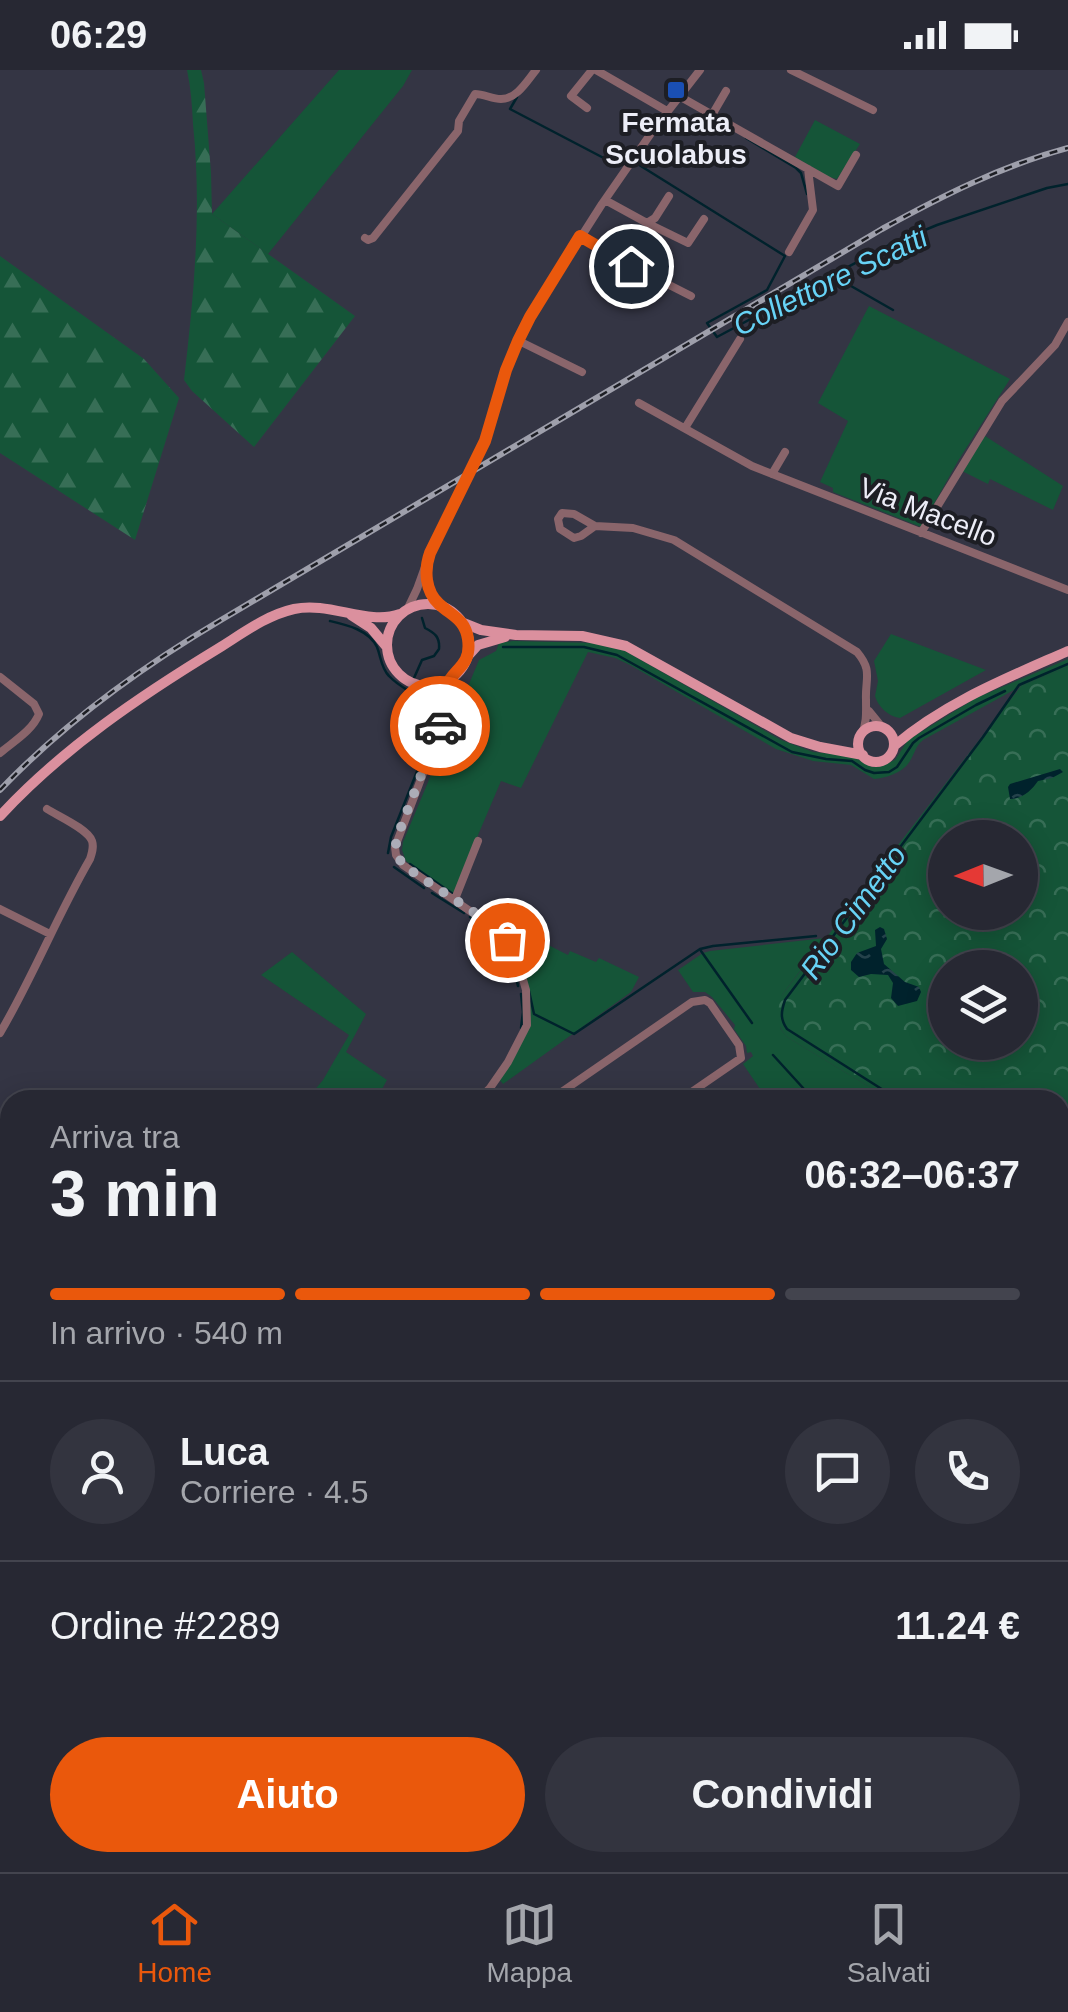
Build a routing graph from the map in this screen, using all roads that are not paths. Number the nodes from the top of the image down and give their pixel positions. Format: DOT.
graph roads {
  1 [pos="536,70"];
  2 [pos="594,70"];
  3 [pos="700,70"];
  4 [pos="791,70"];
  5 [pos="726,91"];
  6 [pos="679,96"];
  7 [pos="587,108"];
  8 [pos="872,110"];
  9 [pos="667,111"];
  10 [pos="712,115"];
  11 [pos="856,156"];
  12 [pos="808,169"];
  13 [pos="669,196"];
  14 [pos="605,200"];
  15 [pos="704,219"];
  16 [pos="647,223"];
  17 [pos="580,236"];
  18 [pos="365,238"];
  19 [pos="789,252"];
  20 [pos="691,296"];
  21 [pos="1068,322"];
  22 [pos="740,339"];
  23 [pos="518,341"];
  24 [pos="1055,345"];
  25 [pos="1068,349"];
  26 [pos="582,372"];
  27 [pos="639,404"];
  28 [pos="685,428"];
  29 [pos="785,452"];
  30 [pos="772,474"];
  31 [pos="594,526"];
  32 [pos="921,533"];
  33 [pos="424,571"];
  34 [pos="1068,590"];
  35 [pos="441,606"];
  36 [pos="346,612"];
  37 [pos="404,612"];
  38 [pos="461,622"];
  39 [pos="516,635"];
  40 [pos="387,648"];
  41 [pos="1068,651"];
  42 [pos="466,658"];
  43 [pos="0,677"];
  44 [pos="450,679"];
  45 [pos="422,686"];
  46 [pos="867,707"];
  47 [pos="441,716"];
  48 [pos="920,724"];
  49 [pos="884,729"];
  50 [pos="861,736"];
  51 [pos="894,746"];
  52 [pos="837,749"];
  53 [pos="0,753"];
  54 [pos="862,755"];
  55 [pos="47,809"];
  56 [pos="0,816"];
  57 [pos="478,841"];
  58 [pos="455,899"];
  59 [pos="0,909"];
  60 [pos="50,934"];
  61 [pos="0,1034"];
  62 [pos="487,1090"];
  63 [pos="564,1090"];
  64 [pos="695,1090"];
  1 -- 18 [label="street"];
  2 -- 7 [label="street"];
  2 -- 9 [label="street"];
  3 -- 6 [label="street"];
  4 -- 8 [label="street"];
  5 -- 10 [label="street"];
  6 -- 9 [label="street"];
  6 -- 10 [label="street"];
  9 -- 14 [label="street"];
  10 -- 12 [label="street"];
  11 -- 12 [label="street"];
  12 -- 19 [label="street"];
  13 -- 16 [label="street"];
  14 -- 16 [label="street"];
  14 -- 17 [label="street"];
  15 -- 16 [label="street"];
  17 -- 20 [label="street"];
  17 -- 23 [label="street"];
  21 -- 24 [label="street"];
  22 -- 28 [label="street"];
  23 -- 26 [label="street"];
  23 -- 33 [label="street"];
  24 -- 25 [label="street"];
  24 -- 32 [label="street"];
  27 -- 28 [label="street, Via Macello"];
  28 -- 30 [label="street, Via Macello"];
  29 -- 30 [label="street"];
  30 -- 32 [label="street, Via Macello"];
  31 -- 31 [label="street"];
  31 -- 46 [label="street"];
  32 -- 34 [label="street, Via Macello"];
  33 -- 35 [label="street"];
  33 -- 37 [label="street"];
  35 -- 37 [label="main road"];
  35 -- 38 [label="main road"];
  36 -- 37 [label="main road"];
  36 -- 40 [label="main road"];
  36 -- 56 [label="main road"];
  37 -- 40 [label="main road"];
  38 -- 39 [label="main road"];
  38 -- 42 [label="main road"];
  39 -- 42 [label="main road"];
  39 -- 52 [label="main road"];
  40 -- 45 [label="main road"];
  41 -- 48 [label="main road"];
  42 -- 44 [label="main road"];
  43 -- 53 [label="street"];
  44 -- 45 [label="main road"];
  44 -- 47 [label="street"];
  45 -- 47 [label="street"];
  46 -- 49 [label="street"];
  46 -- 50 [label="street"];
  47 -- 58 [label="street"];
  48 -- 49 [label="main road"];
  48 -- 51 [label="main road"];
  49 -- 50 [label="main road"];
  49 -- 51 [label="main road"];
  50 -- 52 [label="main road"];
  50 -- 54 [label="main road"];
  51 -- 54 [label="main road"];
  52 -- 54 [label="main road"];
  55 -- 60 [label="street"];
  57 -- 58 [label="street"];
  58 -- 62 [label="street"];
  59 -- 60 [label="street"];
  60 -- 61 [label="street"];
  63 -- 64 [label="street"];
}
